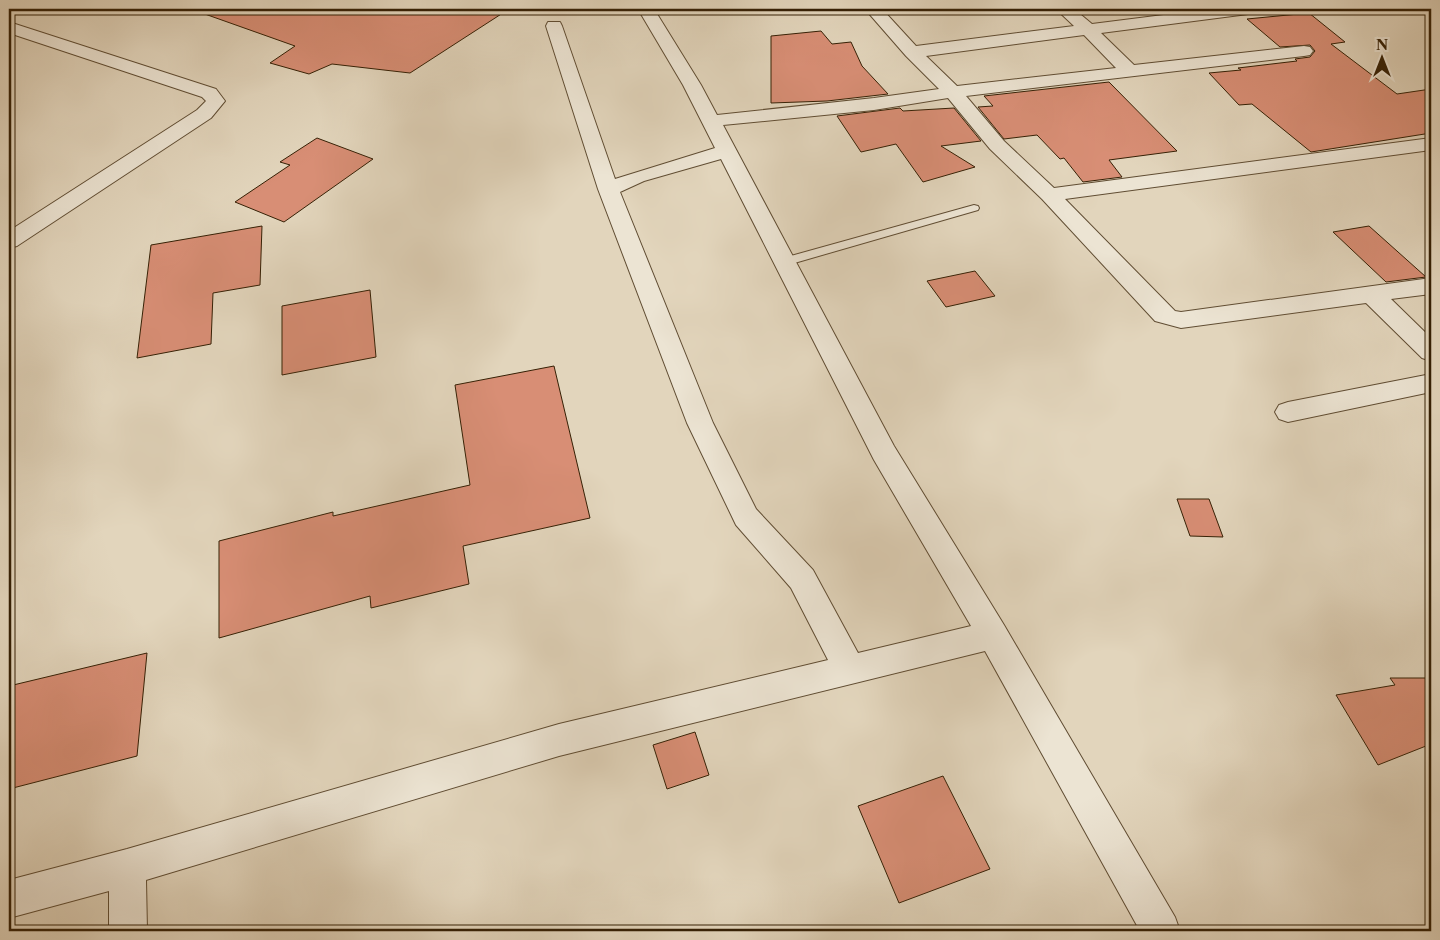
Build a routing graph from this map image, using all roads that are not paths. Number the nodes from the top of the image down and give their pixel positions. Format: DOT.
graph roads {
  1 [pos="646,9"];
  2 [pos="892,9"];
  3 [pos="1064,9"];
  4 [pos="1248,9"];
  5 [pos="874,10"];
  6 [pos="554,26"];
  7 [pos="9,27"];
  8 [pos="1088,29"];
  9 [pos="1304,51"];
  10 [pos="912,52"];
  11 [pos="1129,71"];
  12 [pos="953,92"];
  13 [pos="710,121"];
  14 [pos="1431,144"];
  15 [pos="726,152"];
  16 [pos="608,188"];
  17 [pos="1049,195"];
  18 [pos="974,208"];
  19 [pos="9,241"];
  20 [pos="784,262"];
  21 [pos="1431,286"];
  22 [pos="1370,293"];
  23 [pos="1431,352"];
  24 [pos="1431,383"];
  25 [pos="1288,412"];
  26 [pos="993,635"];
  27 [pos="850,669"];
  28 [pos="127,867"];
  29 [pos="9,899"];
  30 [pos="128,931"];
  31 [pos="1161,931"];
  1 -- 13 [label="street"];
  2 -- 5 [label="street"];
  3 -- 8 [label="street"];
  4 -- 8 [label="street"];
  5 -- 10 [label="street"];
  6 -- 16 [label="street"];
  7 -- 19 [label="street"];
  8 -- 10 [label="street"];
  8 -- 11 [label="street"];
  9 -- 11 [label="street"];
  10 -- 12 [label="street"];
  11 -- 12 [label="street"];
  12 -- 13 [label="street"];
  12 -- 17 [label="street"];
  13 -- 15 [label="street"];
  14 -- 17 [label="street"];
  15 -- 16 [label="street"];
  15 -- 20 [label="street"];
  16 -- 27 [label="street"];
  17 -- 22 [label="street"];
  18 -- 20 [label="lane"];
  20 -- 26 [label="street"];
  21 -- 22 [label="street"];
  22 -- 23 [label="street"];
  24 -- 25 [label="street"];
  26 -- 27 [label="street"];
  26 -- 31 [label="street"];
  27 -- 28 [label="street"];
  28 -- 29 [label="street"];
  28 -- 30 [label="street"];
}
